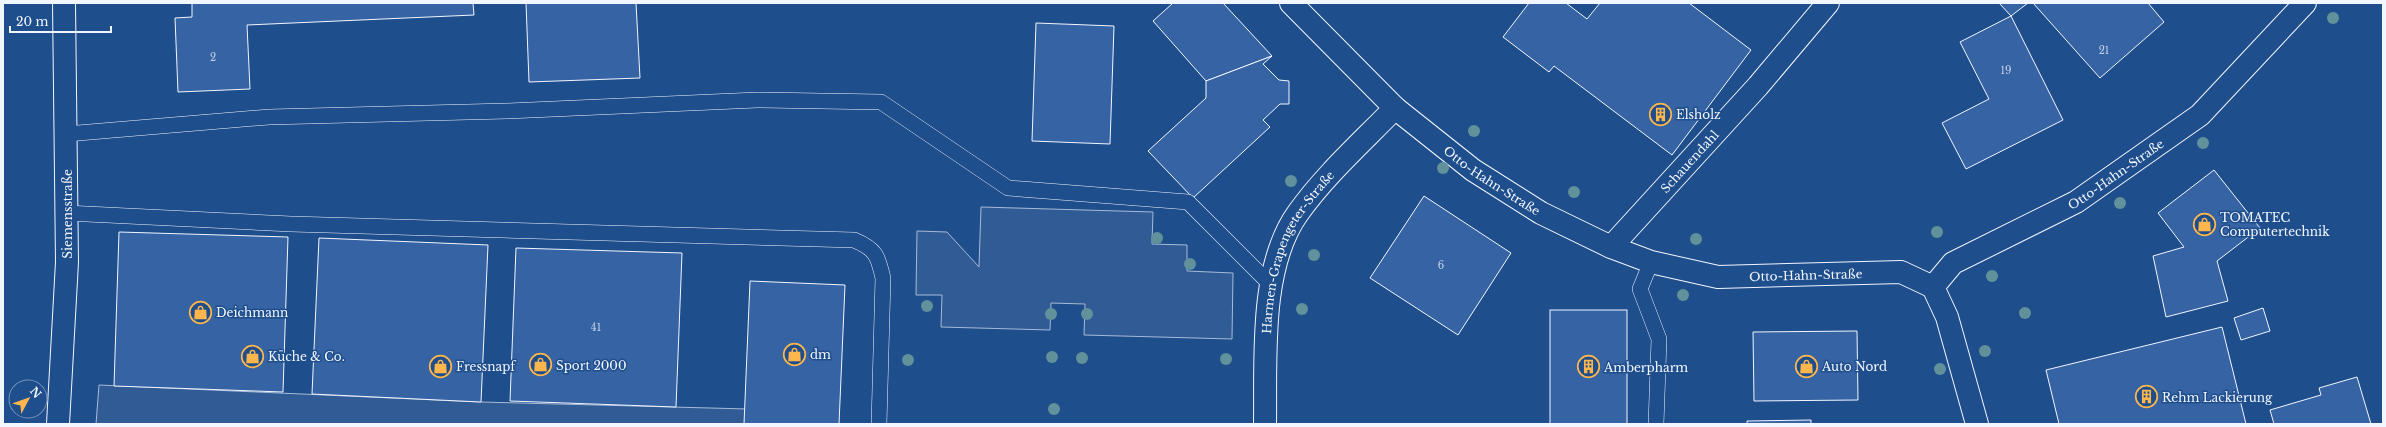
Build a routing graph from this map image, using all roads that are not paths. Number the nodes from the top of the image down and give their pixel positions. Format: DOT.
graph roads {
  1 [pos="64,3"];
  2 [pos="1291,3"];
  3 [pos="1828,3"];
  4 [pos="2306,3"];
  5 [pos="1395,108"];
  6 [pos="66,134"];
  7 [pos="66,213"];
  8 [pos="1611,247"];
  9 [pos="1651,262"];
  10 [pos="1270,284"];
  11 [pos="1933,287"];
  12 [pos="58,424"];
  13 [pos="879,424"];
  14 [pos="1265,424"];
  15 [pos="1656,424"];
  16 [pos="1977,424"];
  1 -- 6 [label="street, Siemensstraße"];
  2 -- 5 [label="street, Otto-Hahn-Straße"];
  3 -- 8 [label="street, Schauendahl"];
  4 -- 11 [label="street, Otto-Hahn-Straße"];
  5 -- 8 [label="street, Otto-Hahn-Straße"];
  5 -- 10 [label="street, Harmen-Grapengeter-Straße"];
  6 -- 7 [label="street, Siemensstraße"];
  6 -- 10 [label="lane"];
  7 -- 12 [label="street, Siemensstraße"];
  7 -- 13 [label="lane"];
  8 -- 9 [label="street, Otto-Hahn-Straße"];
  9 -- 11 [label="street, Otto-Hahn-Straße"];
  9 -- 15 [label="lane"];
  10 -- 14 [label="street, Harmen-Grapengeter-Straße"];
  11 -- 16 [label="street"];
}
